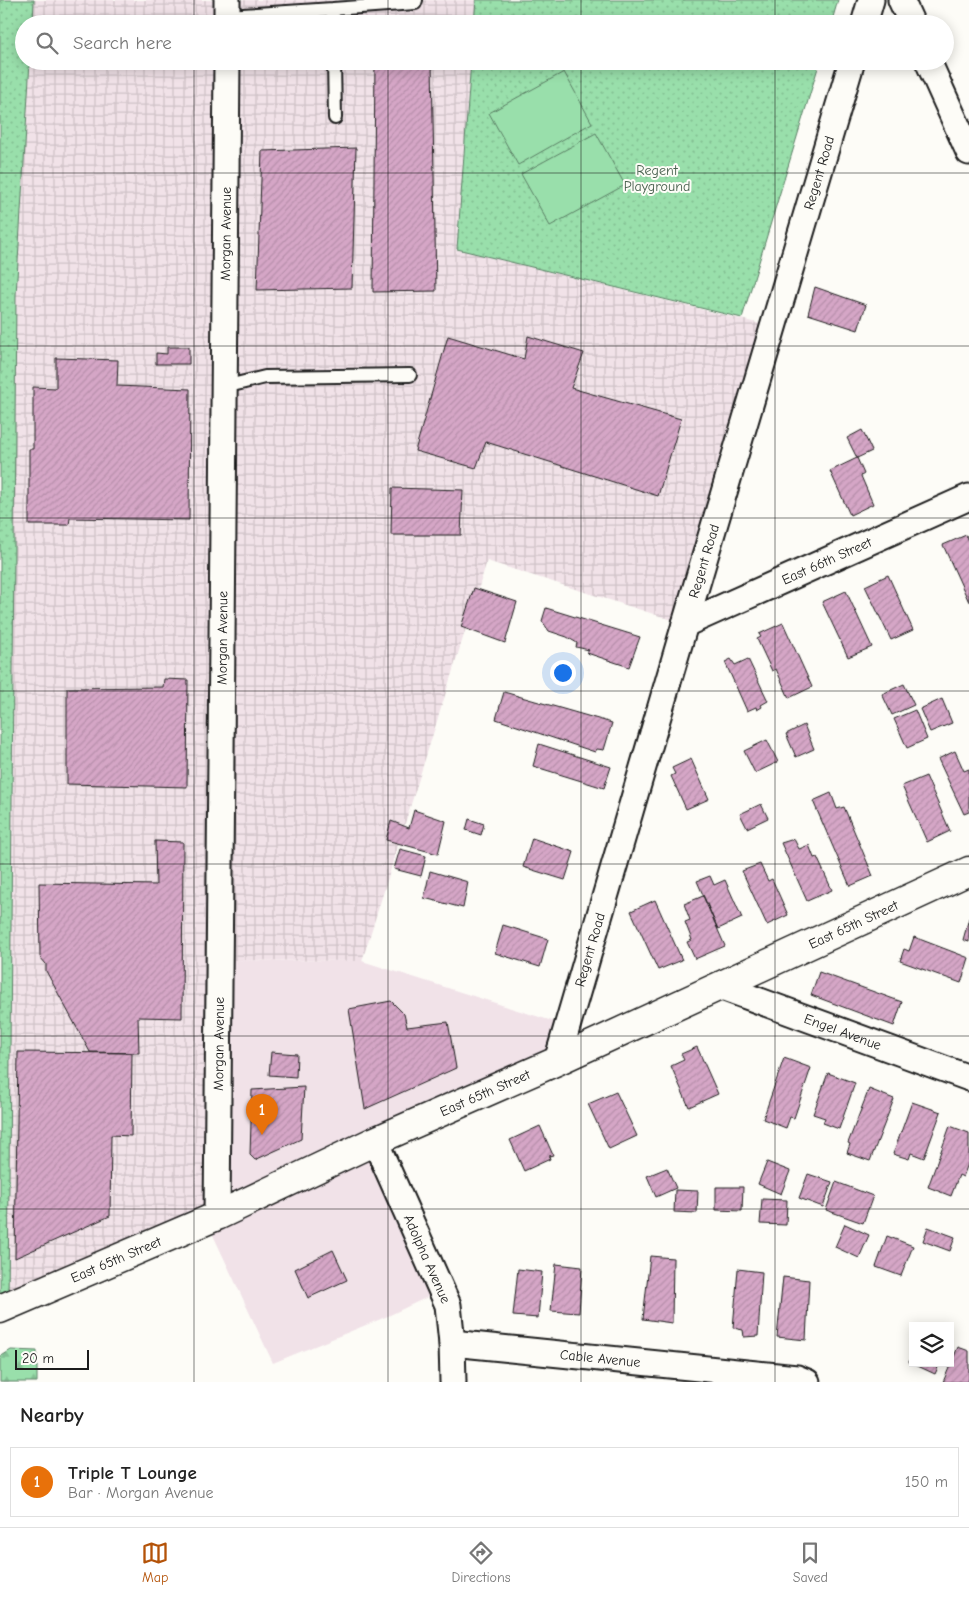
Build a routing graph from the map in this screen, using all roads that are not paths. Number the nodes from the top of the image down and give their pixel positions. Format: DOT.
graph roads {
  1 [pos="416,0"];
  2 [pos="871,0"];
  3 [pos="901,0"];
  4 [pos="333,9"];
  5 [pos="227,13"];
  6 [pos="333,15"];
  7 [pos="867,15"];
  8 [pos="908,15"];
  9 [pos="227,70"];
  10 [pos="334,70"];
  11 [pos="849,70"];
  12 [pos="932,70"];
  13 [pos="335,118"];
  14 [pos="969,152"];
  15 [pos="410,375"];
  16 [pos="224,387"];
  17 [pos="969,497"];
  18 [pos="685,624"];
  19 [pos="969,871"];
  20 [pos="719,986"];
  21 [pos="557,1061"];
  22 [pos="969,1078"];
  23 [pos="375,1141"];
  24 [pos="217,1216"];
  25 [pos="0,1309"];
  26 [pos="452,1343"];
  27 [pos="452,1382"];
  28 [pos="807,1382"];
  1 -- 4 [label="lane"];
  2 -- 7 [label="street"];
  3 -- 8 [label="street"];
  4 -- 5 [label="lane"];
  4 -- 6 [label="lane"];
  9 -- 16 [label="street, Morgan Avenue"];
  10 -- 13 [label="lane"];
  11 -- 18 [label="street, Regent Road"];
  12 -- 14 [label="street"];
  15 -- 16 [label="lane"];
  16 -- 24 [label="street, Morgan Avenue"];
  17 -- 18 [label="street, East 66th Street"];
  18 -- 21 [label="street, Regent Road"];
  19 -- 20 [label="street, East 65th Street"];
  20 -- 21 [label="street, East 65th Street"];
  20 -- 22 [label="street, Engel Avenue"];
  21 -- 23 [label="street, East 65th Street"];
  23 -- 24 [label="street, East 65th Street"];
  23 -- 26 [label="street, Adolpha Avenue"];
  24 -- 25 [label="street, East 65th Street"];
  26 -- 27 [label="street, Adolpha Avenue"];
  26 -- 28 [label="street, Cable Avenue"];
}
